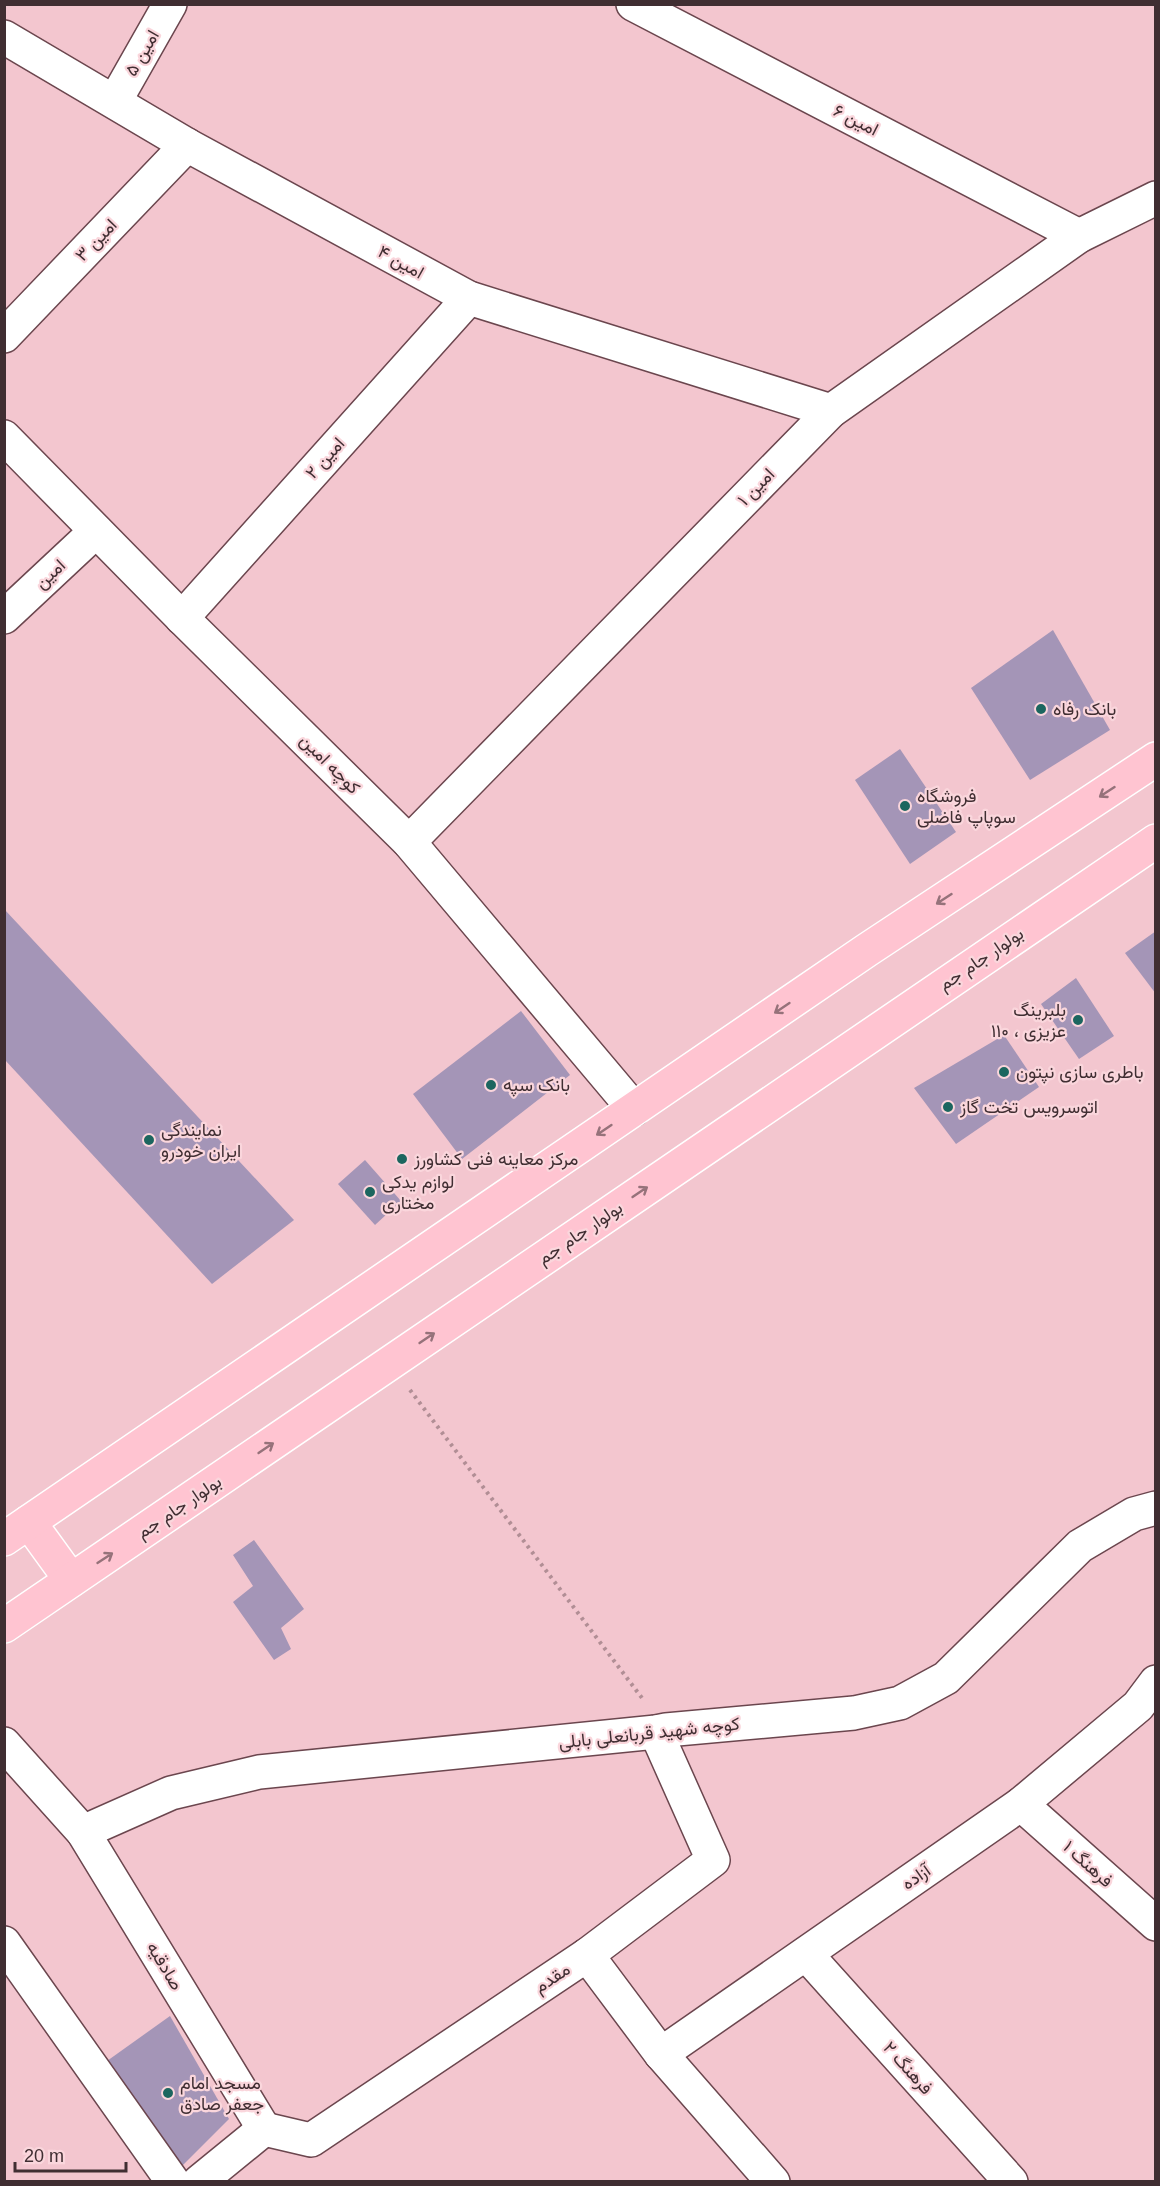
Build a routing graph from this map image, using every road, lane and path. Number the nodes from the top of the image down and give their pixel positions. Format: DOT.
graph roads {
  1 [pos="170,4"];
  2 [pos="633,4"];
  3 [pos="4,38"];
  4 [pos="115,101"];
  5 [pos="187,145"];
  6 [pos="1155,198"];
  7 [pos="1079,236"];
  8 [pos="469,298"];
  9 [pos="4,336"];
  10 [pos="831,411"];
  11 [pos="4,437"];
  12 [pos="96,531"];
  13 [pos="4,617"];
  14 [pos="182,618"];
  15 [pos="1155,759"];
  16 [pos="1155,841"];
  17 [pos="409,842"];
  18 [pos="634,1109"];
  19 [pos="390,1363"];
  20 [pos="1155,1508"];
  21 [pos="17,1531"];
  22 [pos="70,1580"];
  23 [pos="4,1626"];
  24 [pos="1150,1703"];
  25 [pos="661,1731"];
  26 [pos="4,1744"];
  27 [pos="1021,1804"];
  28 [pos="83,1832"];
  29 [pos="1155,1924"];
  30 [pos="4,1943"];
  31 [pos="806,1954"];
  32 [pos="587,1955"];
  33 [pos="661,2054"];
  34 [pos="264,2129"];
  35 [pos="767,2180"];
  36 [pos="173,2181"];
  37 [pos="199,2181"];
  38 [pos="1011,2181"];
  1 -- 4 [label="street, امین ۵"];
  2 -- 7 [label="street, امین ۶"];
  3 -- 4 [label="street, امین ۴"];
  4 -- 5 [label="street, امین ۴"];
  5 -- 8 [label="street, امین ۴"];
  5 -- 9 [label="street, امین ۳"];
  6 -- 7 [label="street, امین ۱"];
  7 -- 10 [label="street, امین ۱"];
  8 -- 10 [label="street, امین ۴"];
  8 -- 14 [label="street, امین ۲"];
  10 -- 17 [label="street, امین ۱"];
  11 -- 12 [label="street, کوچه امین"];
  12 -- 13 [label="street, امین"];
  12 -- 14 [label="street, کوچه امین"];
  14 -- 17 [label="street, کوچه امین"];
  15 -- 18 [label="main road, one-way"];
  19 -- 16 [label="main road, بولوار جام جم, one-way"];
  17 -- 18 [label="street, کوچه امین"];
  18 -- 21 [label="main road, one-way"];
  22 -- 19 [label="main road, بولوار جام جم, one-way"];
  19 -- 25 [label="path"];
  20 -- 25 [label="street, کوچه شهید قربانعلی بابلی"];
  21 -- 22 [label="main road"];
  22 -- 23 [label="main road, بولوار جام جم"];
  24 -- 27 [label="street, آزاده"];
  25 -- 28 [label="street, کوچه شهید قربانعلی بابلی"];
  25 -- 32 [label="street, مقدم"];
  26 -- 28 [label="street, صادقیه"];
  27 -- 29 [label="street, فرهنگ ۱"];
  27 -- 31 [label="street, آزاده"];
  28 -- 34 [label="street, صادقیه"];
  30 -- 36 [label="street"];
  31 -- 33 [label="street, آزاده"];
  31 -- 38 [label="street, فرهنگ ۲"];
  32 -- 33 [label="street"];
  32 -- 34 [label="street, مقدم"];
  33 -- 35 [label="street"];
  34 -- 37 [label="street"];
}
